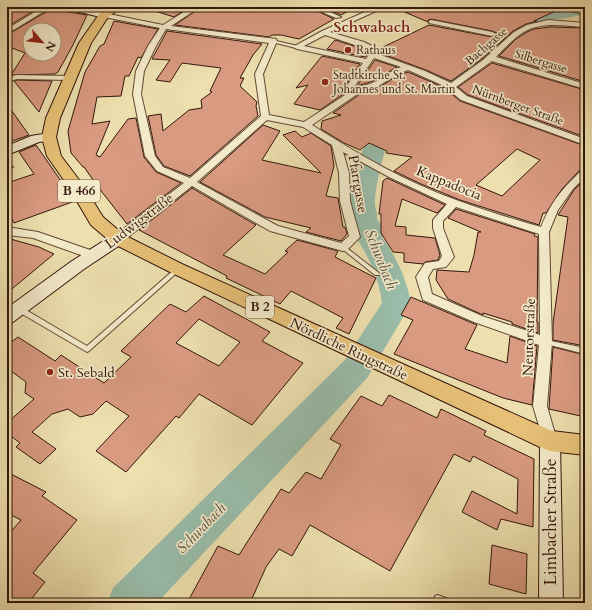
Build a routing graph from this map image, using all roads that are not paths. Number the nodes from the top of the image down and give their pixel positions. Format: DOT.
graph roads {
  1 [pos="48,7"];
  2 [pos="73,7"];
  3 [pos="117,7"];
  4 [pos="197,7"];
  5 [pos="313,7"];
  6 [pos="382,7"];
  7 [pos="562,7"];
  8 [pos="573,8"];
  9 [pos="99,11"];
  10 [pos="585,14"];
  11 [pos="338,17"];
  12 [pos="431,22"];
  13 [pos="585,25"];
  14 [pos="164,27"];
  15 [pos="7,32"];
  16 [pos="324,32"];
  17 [pos="492,34"];
  18 [pos="273,41"];
  19 [pos="297,47"];
  20 [pos="374,55"];
  21 [pos="491,58"];
  22 [pos="367,62"];
  23 [pos="406,68"];
  24 [pos="70,78"];
  25 [pos="7,80"];
  26 [pos="449,86"];
  27 [pos="585,87"];
  28 [pos="337,104"];
  29 [pos="265,117"];
  30 [pos="306,125"];
  31 [pos="49,137"];
  32 [pos="585,142"];
  33 [pos="336,144"];
  34 [pos="346,150"];
  35 [pos="7,151"];
  36 [pos="585,172"];
  37 [pos="191,182"];
  38 [pos="454,203"];
  39 [pos="7,231"];
  40 [pos="544,232"];
  41 [pos="118,239"];
  42 [pos="343,247"];
  43 [pos="92,255"];
  44 [pos="178,269"];
  45 [pos="377,274"];
  46 [pos="12,312"];
  47 [pos="546,342"];
  48 [pos="585,351"];
  49 [pos="550,441"];
  50 [pos="585,445"];
  51 [pos="438,599"];
  52 [pos="448,603"];
  53 [pos="551,603"];
  1 -- 15 [label="street"];
  2 -- 9 [label="main road"];
  3 -- 9 [label="main road, B 466"];
  4 -- 14 [label="street"];
  5 -- 11 [label="street"];
  6 -- 16 [label="street"];
  7 -- 8 [label="street"];
  8 -- 10 [label="street"];
  9 -- 14 [label="street"];
  9 -- 24 [label="main road, B 466"];
  12 -- 17 [label="street"];
  13 -- 21 [label="street, Bachgasse"];
  14 -- 18 [label="street"];
  14 -- 37 [label="street"];
  16 -- 19 [label="street"];
  16 -- 20 [label="street, Nürnberger Straße"];
  18 -- 19 [label="lane"];
  18 -- 29 [label="street"];
  19 -- 22 [label="street"];
  20 -- 22 [label="street"];
  20 -- 23 [label="street, Nürnberger Straße"];
  21 -- 26 [label="street, Bachgasse"];
  21 -- 27 [label="street, Silbergasse"];
  22 -- 28 [label="street"];
  23 -- 26 [label="street, Nürnberger Straße"];
  23 -- 28 [label="street"];
  24 -- 25 [label="street"];
  24 -- 31 [label="main road, B 466"];
  26 -- 32 [label="street, Nürnberger Straße"];
  28 -- 30 [label="street"];
  29 -- 30 [label="street, Pfarrgasse"];
  29 -- 37 [label="street, Ludwigstraße"];
  30 -- 33 [label="street, Pfarrgasse"];
  31 -- 35 [label="main road"];
  31 -- 41 [label="main road, B 466"];
  33 -- 34 [label="street, Pfarrgasse"];
  33 -- 42 [label="street, Pfarrgasse"];
  34 -- 38 [label="street, Kappadocia"];
  36 -- 40 [label="street"];
  37 -- 41 [label="street, Ludwigstraße"];
  37 -- 42 [label="street"];
  38 -- 40 [label="street, Kappadocia"];
  38 -- 47 [label="street"];
  39 -- 43 [label="street"];
  40 -- 47 [label="street, Neutorstraße"];
  41 -- 43 [label="main road, Ludwigstraße"];
  41 -- 44 [label="main road, Nördliche Ringstraße / B 2"];
  42 -- 45 [label="lane"];
  43 -- 46 [label="main road, Ludwigstraße"];
  44 -- 46 [label="lane"];
  44 -- 49 [label="main road, Nördliche Ringstraße / B 2"];
  47 -- 48 [label="lane"];
  47 -- 49 [label="street, Neutorstraße"];
  49 -- 50 [label="main road, Nördliche Ringstraße / B 2"];
  49 -- 53 [label="main road, Limbacher Straße"];
  51 -- 52 [label="lane"];
}
